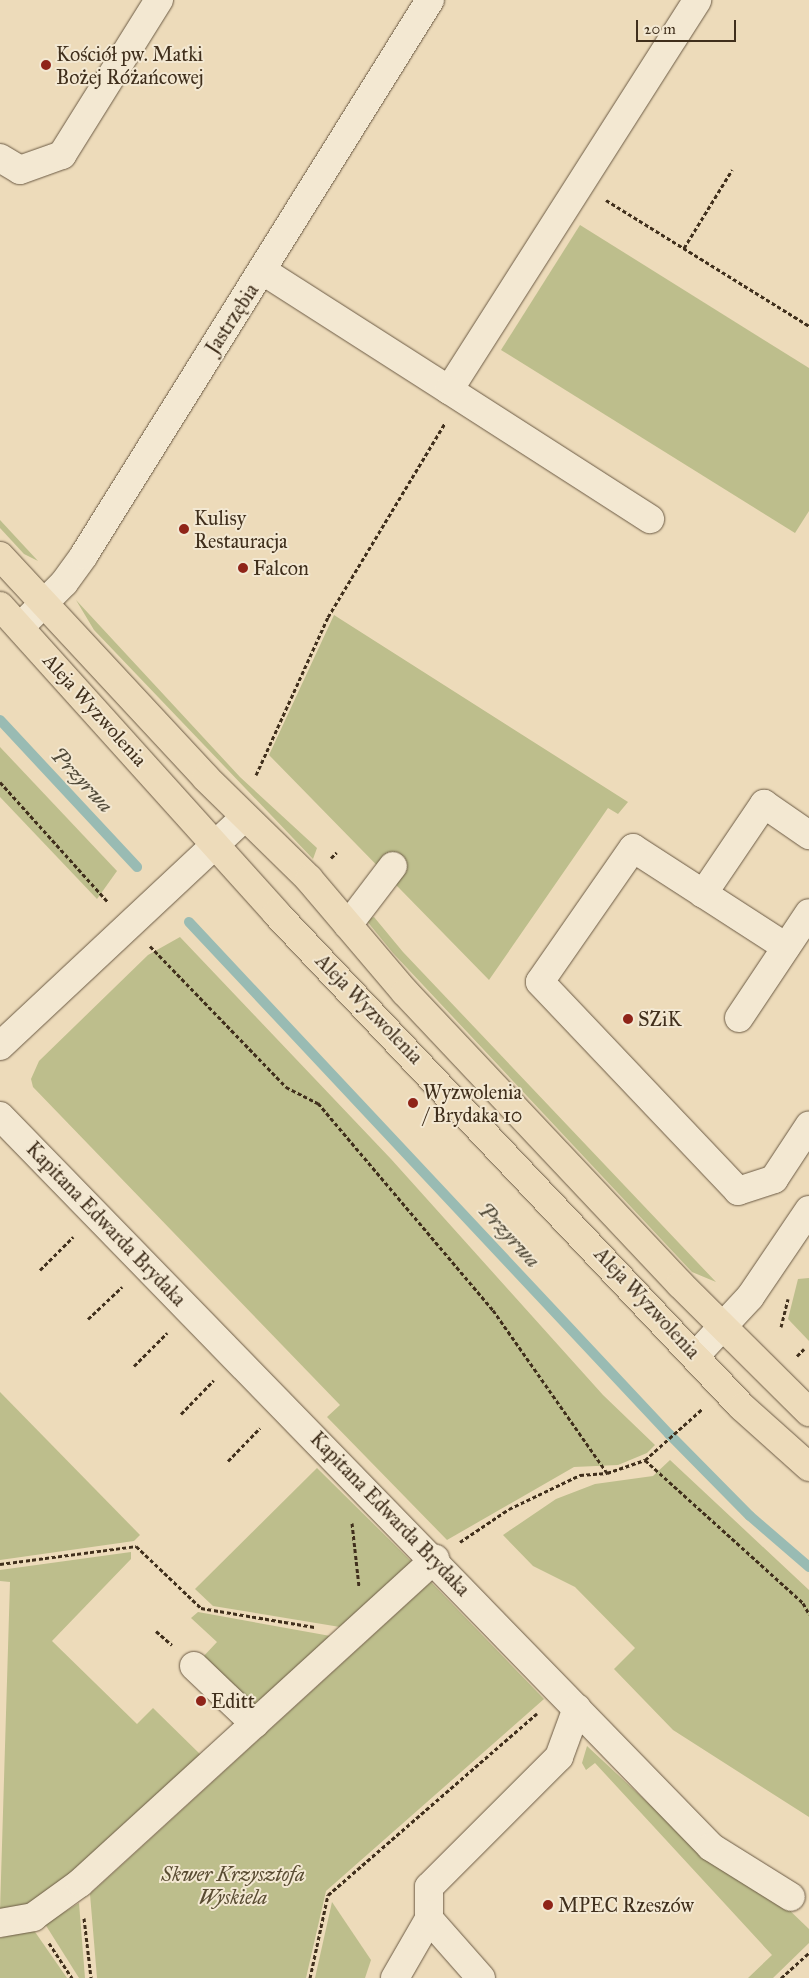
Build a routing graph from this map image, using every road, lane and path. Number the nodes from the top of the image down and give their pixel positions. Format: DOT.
graph roads {
  1 [pos="159,0"];
  2 [pos="430,0"];
  3 [pos="697,0"];
  4 [pos="0,158"];
  5 [pos="732,170"];
  6 [pos="580,184"];
  7 [pos="684,248"];
  8 [pos="263,271"];
  9 [pos="809,326"];
  10 [pos="448,390"];
  11 [pos="650,519"];
  12 [pos="0,556"];
  13 [pos="44,604"];
  14 [pos="0,606"];
  15 [pos="328,617"];
  16 [pos="20,627"];
  17 [pos="256,775"];
  18 [pos="0,782"];
  19 [pos="245,817"];
  20 [pos="809,836"];
  21 [pos="218,844"];
  22 [pos="393,866"];
  23 [pos="702,894"];
  24 [pos="112,906"];
  25 [pos="809,912"];
  26 [pos="348,925"];
  27 [pos="147,943"];
  28 [pos="786,947"];
  29 [pos="739,1018"];
  30 [pos="0,1046"];
  31 [pos="0,1116"];
  32 [pos="809,1126"];
  33 [pos="805,1224"];
  34 [pos="80,1229"];
  35 [pos="40,1270"];
  36 [pos="130,1279"];
  37 [pos="88,1319"];
  38 [pos="724,1324"];
  39 [pos="175,1325"];
  40 [pos="697,1354"];
  41 [pos="134,1366"];
  42 [pos="222,1372"];
  43 [pos="700,1411"];
  44 [pos="809,1412"];
  45 [pos="181,1414"];
  46 [pos="268,1419"];
  47 [pos="647,1459"];
  48 [pos="228,1461"];
  49 [pos="809,1467"];
  50 [pos="607,1473"];
  51 [pos="351,1518"];
  52 [pos="435,1559"];
  53 [pos="0,1564"];
  54 [pos="359,1590"];
  55 [pos="809,1614"];
  56 [pos="276,1620"];
  57 [pos="194,1666"];
  58 [pos="569,1700"];
  59 [pos="255,1724"];
  60 [pos="80,1883"];
  61 [pos="791,1896"];
  62 [pos="33,1917"];
  63 [pos="429,1919"];
  64 [pos="0,1923"];
  65 [pos="809,1953"];
  66 [pos="72,1978"];
  67 [pos="92,1978"];
  68 [pos="310,1978"];
  69 [pos="395,1978"];
  70 [pos="481,1978"];
  71 [pos="781,1978"];
  1 -- 4 [label="street"];
  2 -- 8 [label="street, Jastrzębia"];
  3 -- 6 [label="street"];
  5 -- 7 [label="path"];
  6 -- 7 [label="path"];
  6 -- 10 [label="street"];
  7 -- 9 [label="path"];
  8 -- 10 [label="street"];
  8 -- 13 [label="street, Jastrzębia"];
  10 -- 11 [label="street"];
  12 -- 13 [label="main road, Aleja Wyzwolenia"];
  13 -- 16 [label="street, Jastrzębia"];
  13 -- 19 [label="main road, Aleja Wyzwolenia"];
  14 -- 16 [label="main road, Aleja Wyzwolenia"];
  15 -- 17 [label="path"];
  16 -- 21 [label="main road, Aleja Wyzwolenia"];
  18 -- 24 [label="path"];
  19 -- 21 [label="street"];
  19 -- 26 [label="main road, Aleja Wyzwolenia"];
  20 -- 23 [label="street"];
  21 -- 30 [label="street"];
  21 -- 40 [label="main road, Aleja Wyzwolenia"];
  22 -- 26 [label="street"];
  23 -- 28 [label="street"];
  23 -- 32 [label="street"];
  25 -- 28 [label="street"];
  26 -- 38 [label="main road, Aleja Wyzwolenia"];
  27 -- 50 [label="path"];
  28 -- 29 [label="street"];
  31 -- 52 [label="street, Kapitana Edwarda Brydaka"];
  33 -- 38 [label="street"];
  34 -- 35 [label="path"];
  36 -- 37 [label="path"];
  38 -- 40 [label="street"];
  38 -- 44 [label="main road, Aleja Wyzwolenia"];
  39 -- 41 [label="path"];
  40 -- 49 [label="main road, Aleja Wyzwolenia"];
  42 -- 45 [label="path"];
  43 -- 47 [label="path"];
  46 -- 48 [label="path"];
  47 -- 50 [label="path"];
  47 -- 55 [label="path"];
  50 -- 52 [label="path"];
  51 -- 54 [label="path"];
  52 -- 58 [label="street, Kapitana Edwarda Brydaka"];
  52 -- 59 [label="street"];
  53 -- 56 [label="path"];
  57 -- 59 [label="street"];
  58 -- 61 [label="street, Kapitana Edwarda Brydaka"];
  58 -- 63 [label="street"];
  58 -- 68 [label="path"];
  59 -- 60 [label="street"];
  60 -- 62 [label="street"];
  60 -- 67 [label="path"];
  62 -- 64 [label="street"];
  62 -- 66 [label="path"];
  63 -- 69 [label="street"];
  63 -- 70 [label="street"];
  65 -- 71 [label="path"];
}
